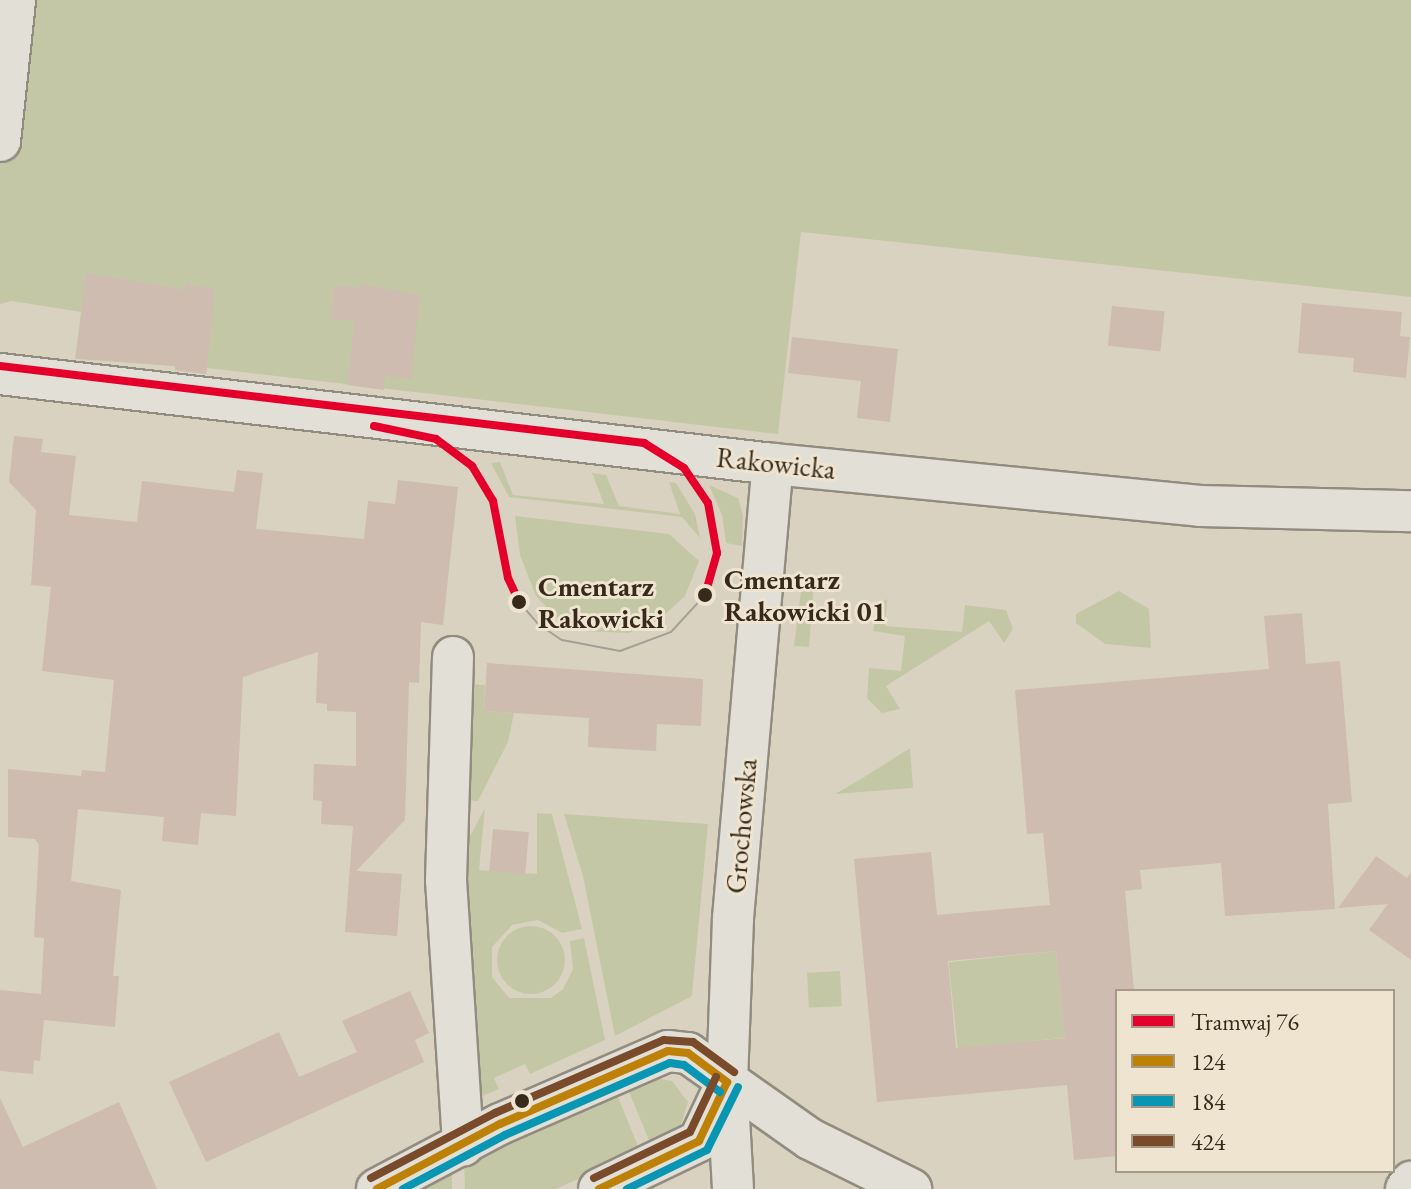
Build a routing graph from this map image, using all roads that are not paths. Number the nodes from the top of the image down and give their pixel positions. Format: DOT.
graph roads {
  1 [pos="15,0"];
  2 [pos="0,141"];
  3 [pos="0,374"];
  4 [pos="773,464"];
  5 [pos="1411,511"];
  6 [pos="453,657"];
  7 [pos="727,1082"];
  8 [pos="463,1145"];
  9 [pos="1411,1182"];
  10 [pos="377,1189"];
  11 [pos="599,1189"];
  12 [pos="733,1189"];
  13 [pos="911,1189"];
  14 [pos="1406,1189"];
  1 -- 2 [label="street"];
  3 -- 4 [label="street, Rakowicka"];
  4 -- 5 [label="street, Rakowicka"];
  4 -- 7 [label="street, Grochowska"];
  6 -- 8 [label="street"];
  7 -- 8 [label="street"];
  7 -- 11 [label="street"];
  7 -- 12 [label="street, Grochowska"];
  7 -- 13 [label="street"];
  8 -- 10 [label="street"];
  9 -- 14 [label="street"];
}
